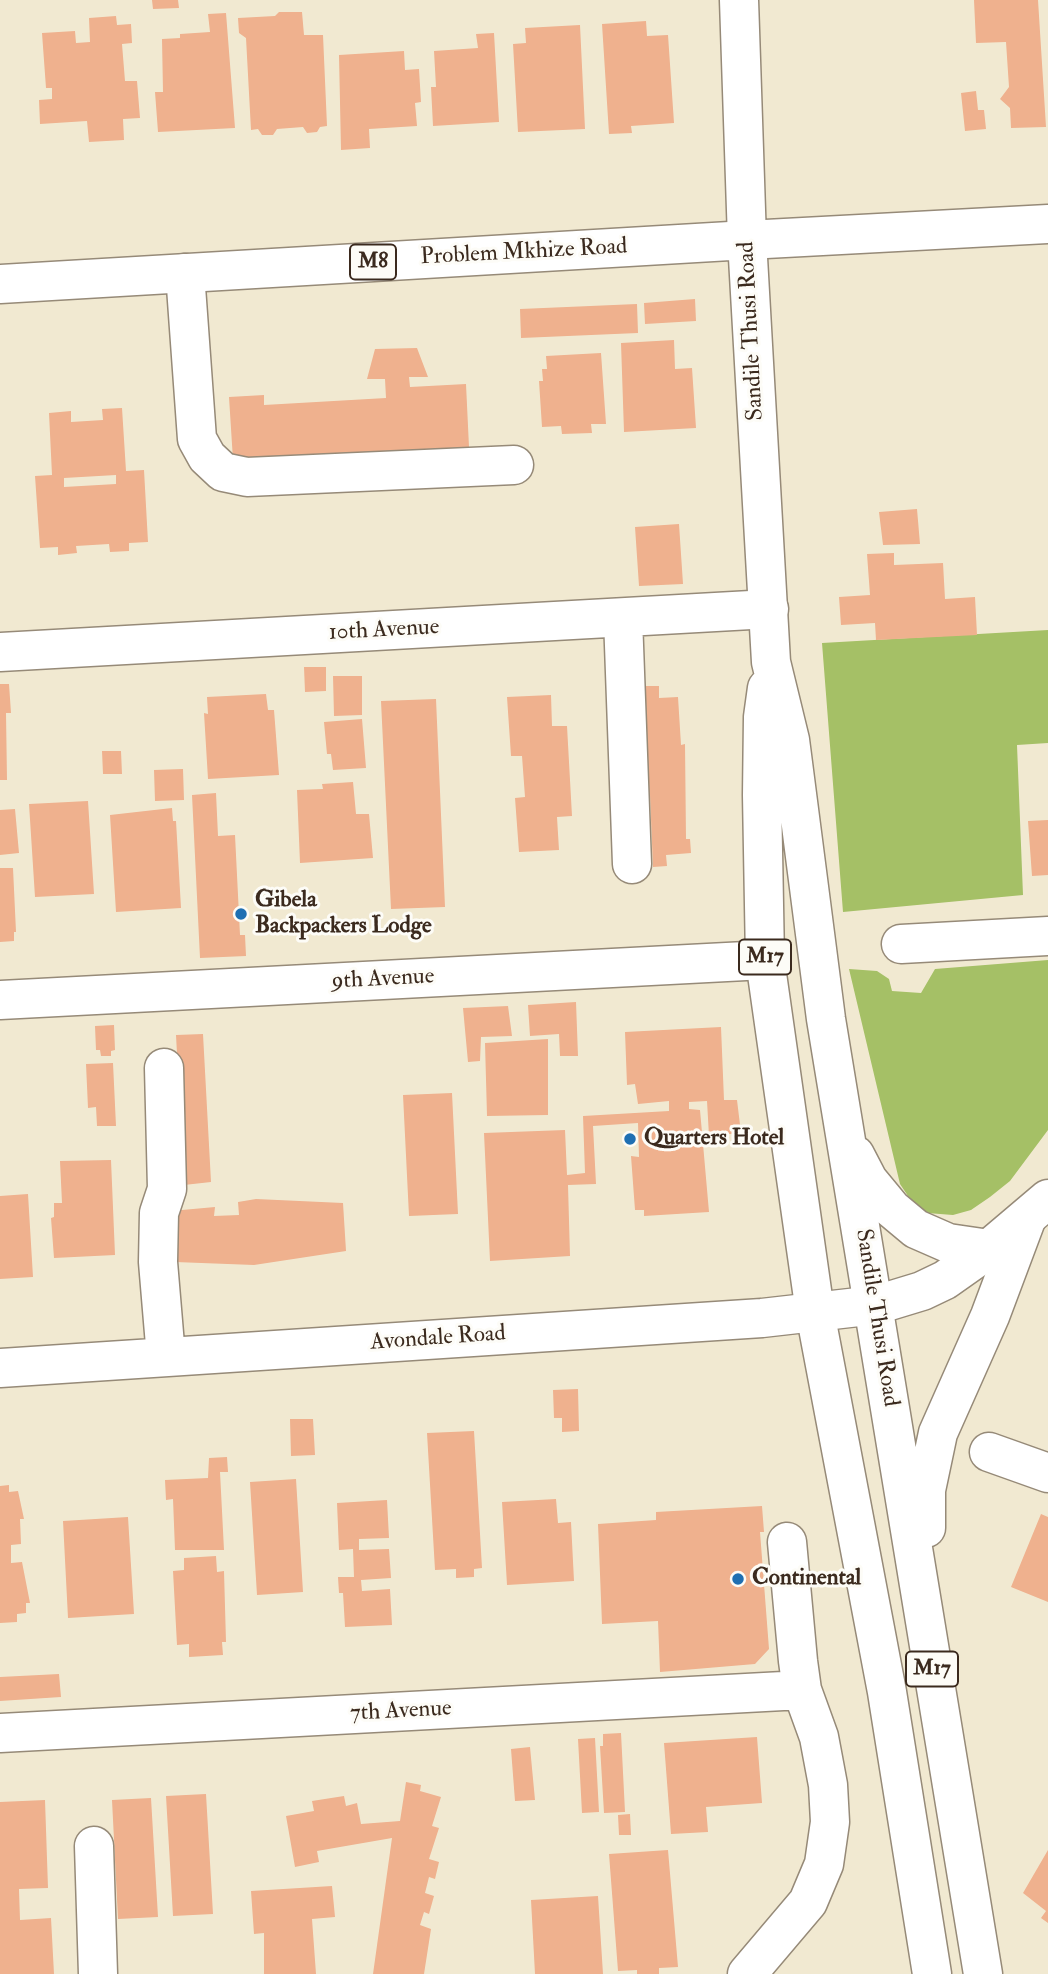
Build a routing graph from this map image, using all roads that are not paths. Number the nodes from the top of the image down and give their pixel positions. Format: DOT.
graph roads {
  1 [pos="739,0"];
  2 [pos="1048,224"];
  3 [pos="747,240"];
  4 [pos="185,273"];
  5 [pos="0,284"];
  6 [pos="514,465"];
  7 [pos="769,609"];
  8 [pos="624,618"];
  9 [pos="0,652"];
  10 [pos="771,662"];
  11 [pos="632,864"];
  12 [pos="1048,936"];
  13 [pos="901,944"];
  14 [pos="765,960"];
  15 [pos="0,1000"];
  16 [pos="164,1068"];
  17 [pos="846,1138"];
  18 [pos="1037,1209"];
  19 [pos="989,1249"];
  20 [pos="876,1305"];
  21 [pos="815,1312"];
  22 [pos="166,1357"];
  23 [pos="0,1368"];
  24 [pos="989,1452"];
  25 [pos="1048,1473"];
  26 [pos="788,1542"];
  27 [pos="925,1626"];
  28 [pos="802,1690"];
  29 [pos="0,1733"];
  30 [pos="94,1846"];
  31 [pos="98,1974"];
  32 [pos="747,1974"];
  33 [pos="932,1974"];
  34 [pos="984,1974"];
  1 -- 3 [label="main road, Sandile Thusi Road / M17"];
  2 -- 3 [label="main road, Problem Mkhize Road"];
  3 -- 4 [label="main road, Problem Mkhize Road / M8"];
  3 -- 7 [label="main road, Sandile Thusi Road / M17"];
  4 -- 5 [label="main road, Problem Mkhize Road / M8"];
  4 -- 6 [label="main road"];
  7 -- 8 [label="main road, 10th Avenue"];
  7 -- 10 [label="main road, Sandile Thusi Road / M17"];
  8 -- 9 [label="main road, 10th Avenue"];
  8 -- 11 [label="main road"];
  10 -- 14 [label="main road, Sandile Thusi Road / M17"];
  10 -- 17 [label="main road, Sandile Thusi Road / M17"];
  12 -- 13 [label="main road"];
  14 -- 15 [label="main road, 9th Avenue"];
  14 -- 21 [label="main road, Sandile Thusi Road / M17"];
  16 -- 22 [label="main road"];
  17 -- 19 [label="main road"];
  17 -- 20 [label="main road, Sandile Thusi Road / M17"];
  18 -- 19 [label="main road, Avondale Road"];
  18 -- 27 [label="main road"];
  19 -- 20 [label="main road, Avondale Road"];
  20 -- 21 [label="main road, Avondale Road"];
  20 -- 27 [label="main road, Sandile Thusi Road / M17"];
  21 -- 22 [label="main road, Avondale Road"];
  21 -- 33 [label="main road, Sandile Thusi Road / M17"];
  22 -- 23 [label="main road, Avondale Road"];
  24 -- 25 [label="main road"];
  26 -- 28 [label="main road"];
  27 -- 34 [label="main road, Sandile Thusi Road / M17"];
  28 -- 29 [label="main road, 7th Avenue"];
  28 -- 32 [label="main road"];
  30 -- 31 [label="main road"];
}
